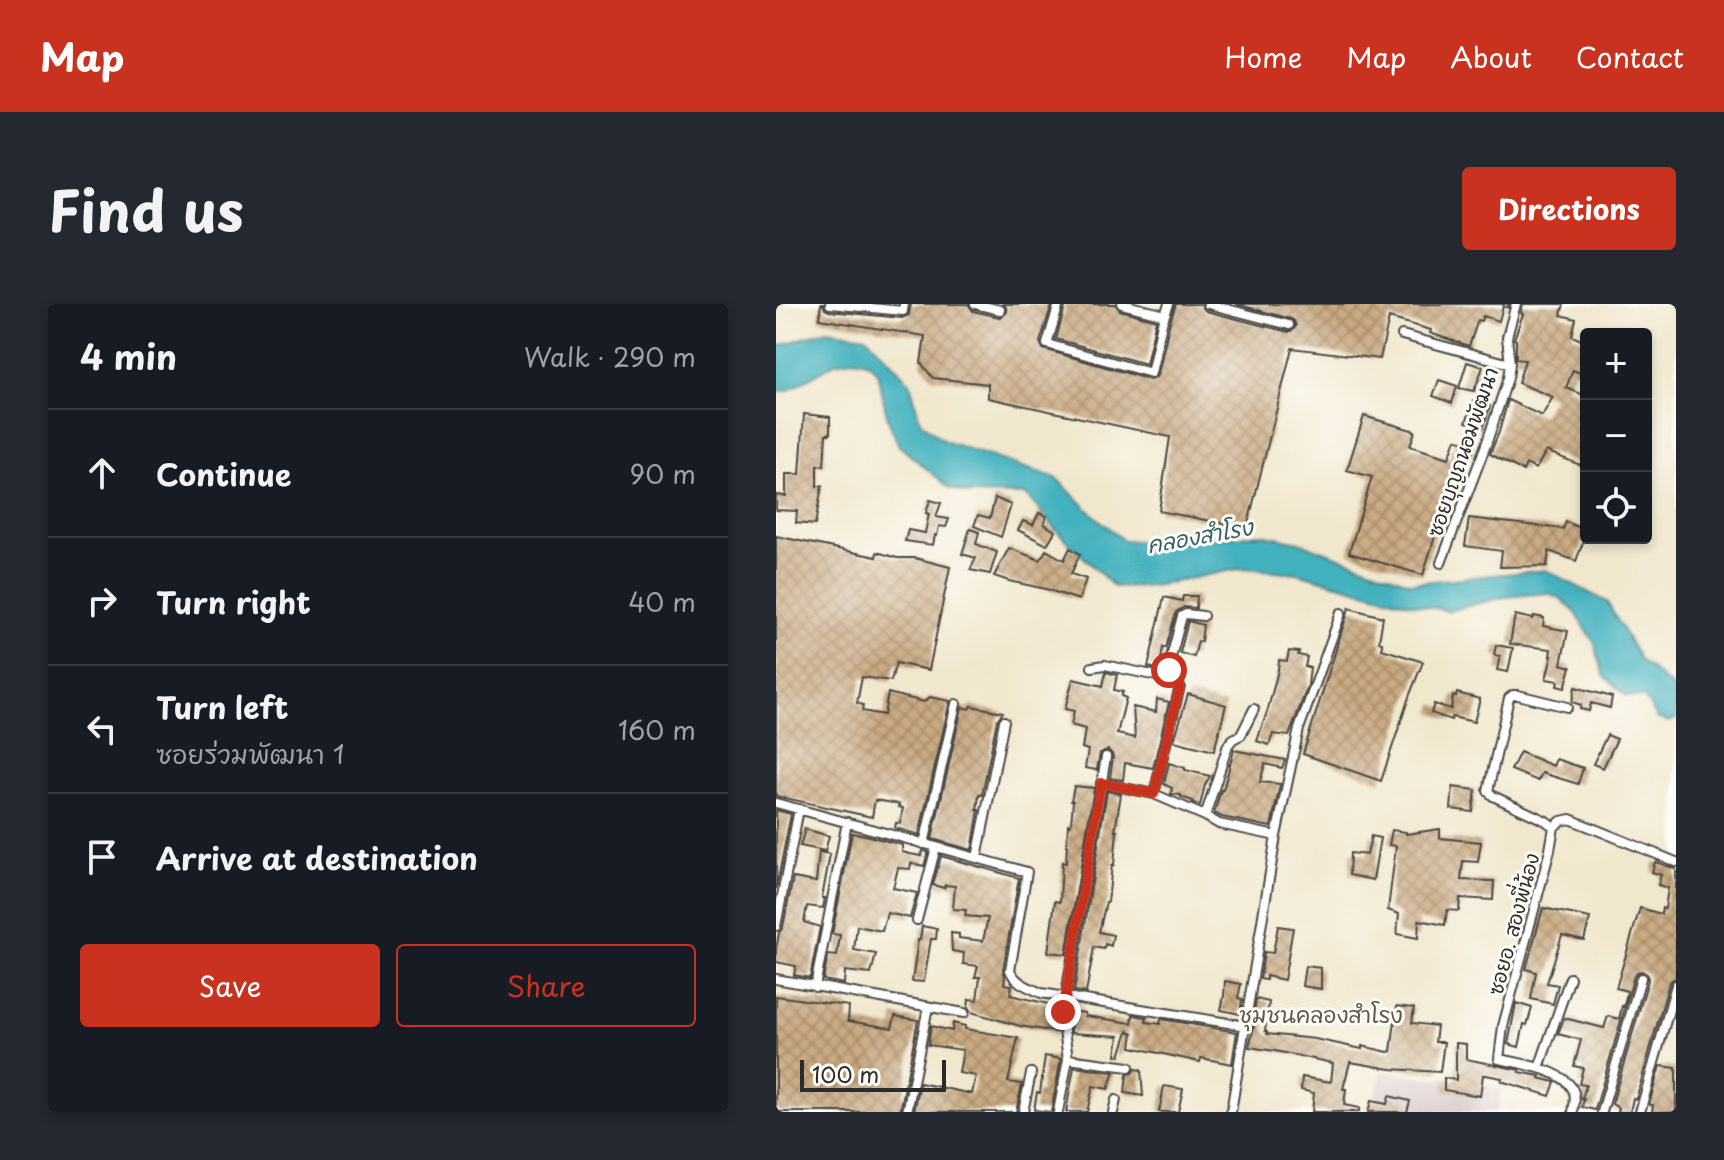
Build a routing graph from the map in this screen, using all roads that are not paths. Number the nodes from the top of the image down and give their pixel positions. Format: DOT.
graph roads {
  1 [pos="830,304"];
  2 [pos="904,304"];
  3 [pos="975,304"];
  4 [pos="1059,304"];
  5 [pos="1122,304"];
  6 [pos="1169,304"];
  7 [pos="1208,304"];
  8 [pos="1516,304"];
  9 [pos="1000,310"];
  10 [pos="1165,315"];
  11 [pos="1289,325"];
  12 [pos="1402,335"];
  13 [pos="1510,364"];
  14 [pos="1441,563"];
  15 [pos="1341,613"];
  16 [pos="1203,616"];
  17 [pos="1092,667"];
  18 [pos="1173,678"];
  19 [pos="956,704"];
  20 [pos="1567,707"];
  21 [pos="1254,709"];
  22 [pos="1004,721"];
  23 [pos="1106,757"];
  24 [pos="1101,783"];
  25 [pos="1154,794"];
  26 [pos="776,803"];
  27 [pos="799,809"];
  28 [pos="1205,816"];
  29 [pos="847,822"];
  30 [pos="1554,827"];
  31 [pos="1276,836"];
  32 [pos="924,844"];
  33 [pos="936,847"];
  34 [pos="977,858"];
  35 [pos="1676,862"];
  36 [pos="917,920"];
  37 [pos="776,926"];
  38 [pos="1570,978"];
  39 [pos="1641,978"];
  40 [pos="776,979"];
  41 [pos="1676,985"];
  42 [pos="815,987"];
  43 [pos="1066,998"];
  44 [pos="927,1011"];
  45 [pos="964,1013"];
  46 [pos="1247,1026"];
  47 [pos="1068,1059"];
  48 [pos="1129,1067"];
  49 [pos="1539,1068"];
  50 [pos="1031,1073"];
  51 [pos="1116,1100"];
  52 [pos="907,1112"];
  53 [pos="1023,1112"];
  54 [pos="1058,1112"];
  55 [pos="1113,1112"];
  56 [pos="1231,1112"];
  57 [pos="1573,1112"];
  58 [pos="1602,1112"];
  59 [pos="1640,1112"];
  1 -- 2 [label="street"];
  3 -- 9 [label="street"];
  4 -- 10 [label="street"];
  5 -- 10 [label="street"];
  6 -- 10 [label="street"];
  7 -- 11 [label="street"];
  8 -- 13 [label="street, ซอยบุญถนอมพัฒนา"];
  12 -- 13 [label="street"];
  13 -- 14 [label="street, ซอยบุญถนอมพัฒนา"];
  15 -- 31 [label="street"];
  16 -- 18 [label="street"];
  17 -- 18 [label="street"];
  18 -- 25 [label="street"];
  19 -- 32 [label="street"];
  20 -- 30 [label="street"];
  21 -- 28 [label="street"];
  22 -- 34 [label="street"];
  23 -- 24 [label="street"];
  24 -- 25 [label="street"];
  24 -- 43 [label="street"];
  25 -- 28 [label="street"];
  26 -- 27 [label="street"];
  27 -- 29 [label="street"];
  27 -- 37 [label="street"];
  28 -- 31 [label="street"];
  29 -- 32 [label="street"];
  29 -- 42 [label="street"];
  30 -- 35 [label="street"];
  30 -- 49 [label="street, ซอยอ. สองพี่น้อง"];
  31 -- 46 [label="street"];
  32 -- 33 [label="street"];
  33 -- 34 [label="street"];
  33 -- 36 [label="street"];
  34 -- 43 [label="street"];
  38 -- 49 [label="street"];
  39 -- 58 [label="street"];
  40 -- 42 [label="street"];
  41 -- 59 [label="street"];
  42 -- 44 [label="street"];
  43 -- 46 [label="street"];
  43 -- 47 [label="street"];
  44 -- 45 [label="street"];
  44 -- 52 [label="street"];
  46 -- 56 [label="street"];
  47 -- 48 [label="street"];
  47 -- 54 [label="street"];
  49 -- 57 [label="street, ซอยอ. สองพี่น้อง"];
  50 -- 53 [label="street"];
  51 -- 55 [label="street"];
}
